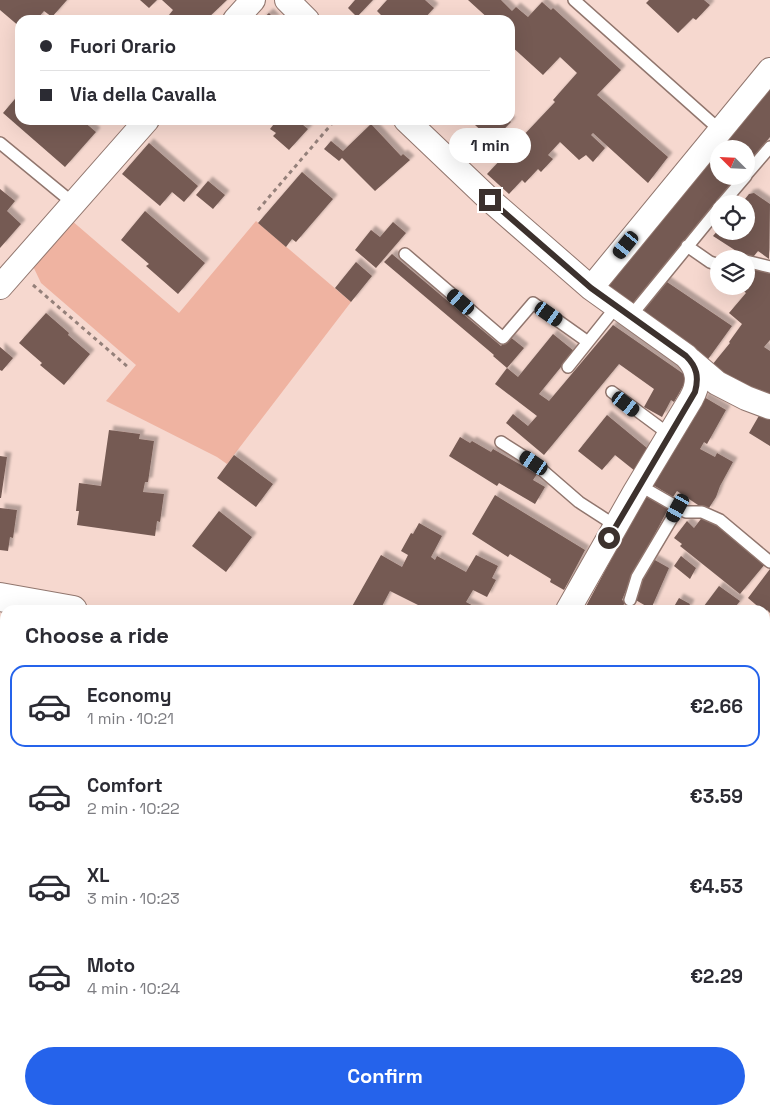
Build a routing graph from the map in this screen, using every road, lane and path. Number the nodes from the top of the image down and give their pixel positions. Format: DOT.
graph roads {
  1 [pos="253,0"];
  2 [pos="287,0"];
  3 [pos="574,0"];
  4 [pos="240,15"];
  5 [pos="302,15"];
  6 [pos="770,70"];
  7 [pos="143,125"];
  8 [pos="331,125"];
  9 [pos="411,125"];
  10 [pos="720,131"];
  11 [pos="0,143"];
  12 [pos="770,147"];
  13 [pos="766,162"];
  14 [pos="755,170"];
  15 [pos="738,185"];
  16 [pos="730,195"];
  17 [pos="73,203"];
  18 [pos="258,210"];
  19 [pos="710,219"];
  20 [pos="687,246"];
  21 [pos="405,254"];
  22 [pos="710,262"];
  23 [pos="755,263"];
  24 [pos="770,267"];
  25 [pos="8,278"];
  26 [pos="591,288"];
  27 [pos="623,312"];
  28 [pos="588,342"];
  29 [pos="128,367"];
  30 [pos="568,367"];
  31 [pos="700,379"];
  32 [pos="612,392"];
  33 [pos="770,407"];
  34 [pos="670,435"];
  35 [pos="501,442"];
  36 [pos="640,485"];
  37 [pos="678,508"];
  38 [pos="616,526"];
  39 [pos="770,562"];
  40 [pos="0,597"];
  41 [pos="630,600"];
  42 [pos="45,605"];
  43 [pos="571,605"];
  1 -- 4 [label="street"];
  2 -- 5 [label="street"];
  3 -- 10 [label="lane"];
  6 -- 10 [label="street"];
  7 -- 17 [label="street"];
  8 -- 18 [label="path"];
  9 -- 26 [label="street"];
  10 -- 26 [label="street"];
  11 -- 17 [label="lane"];
  12 -- 13 [label="lane"];
  13 -- 14 [label="lane"];
  15 -- 16 [label="lane"];
  17 -- 25 [label="street"];
  19 -- 20 [label="lane"];
  20 -- 22 [label="lane"];
  20 -- 27 [label="lane"];
  21 -- 28 [label="lane"];
  23 -- 24 [label="lane"];
  25 -- 29 [label="path"];
  26 -- 27 [label="street"];
  27 -- 28 [label="lane"];
  27 -- 31 [label="street"];
  28 -- 30 [label="lane"];
  31 -- 33 [label="street"];
  31 -- 34 [label="street"];
  32 -- 34 [label="lane"];
  34 -- 36 [label="street"];
  35 -- 38 [label="lane"];
  36 -- 37 [label="lane"];
  36 -- 38 [label="street"];
  37 -- 39 [label="lane"];
  37 -- 41 [label="lane"];
  38 -- 43 [label="street"];
  40 -- 42 [label="street"];
}
